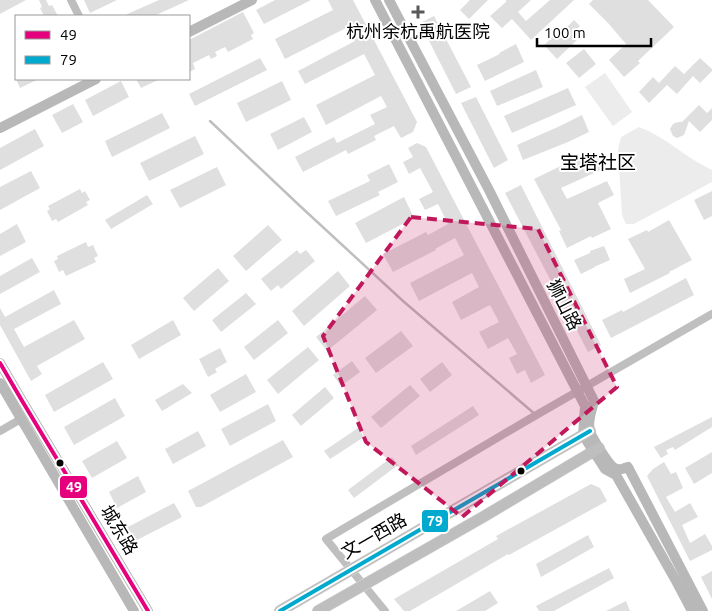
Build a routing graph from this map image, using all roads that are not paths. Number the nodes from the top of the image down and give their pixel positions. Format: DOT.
graph roads {
  1 [pos="70,0"];
  2 [pos="252,0"];
  3 [pos="375,0"];
  4 [pos="388,0"];
  5 [pos="78,15"];
  6 [pos="190,31"];
  7 [pos="94,80"];
  8 [pos="0,128"];
  9 [pos="0,363"];
  10 [pos="575,374"];
  11 [pos="0,383"];
  12 [pos="21,419"];
  13 [pos="0,431"];
  14 [pos="586,433"];
  15 [pos="596,450"];
  16 [pos="134,611"];
  17 [pos="148,611"];
  18 [pos="280,611"];
  19 [pos="318,611"];
  20 [pos="692,611"];
  21 [pos="703,611"];
  1 -- 5 [label="street"];
  2 -- 6 [label="main road"];
  3 -- 10 [label="main road, 狮山路"];
  4 -- 10 [label="main road, 狮山路"];
  7 -- 8 [label="main road"];
  9 -- 17 [label="main road, 城东路"];
  10 -- 14 [label="main road, 狮山路"];
  11 -- 12 [label="main road, 城东路"];
  12 -- 13 [label="street"];
  12 -- 16 [label="main road, 城东路"];
  14 -- 15 [label="main road"];
  14 -- 18 [label="main road, 文一西路"];
  15 -- 19 [label="main road"];
  15 -- 20 [label="main road"];
  15 -- 21 [label="main road"];
}
